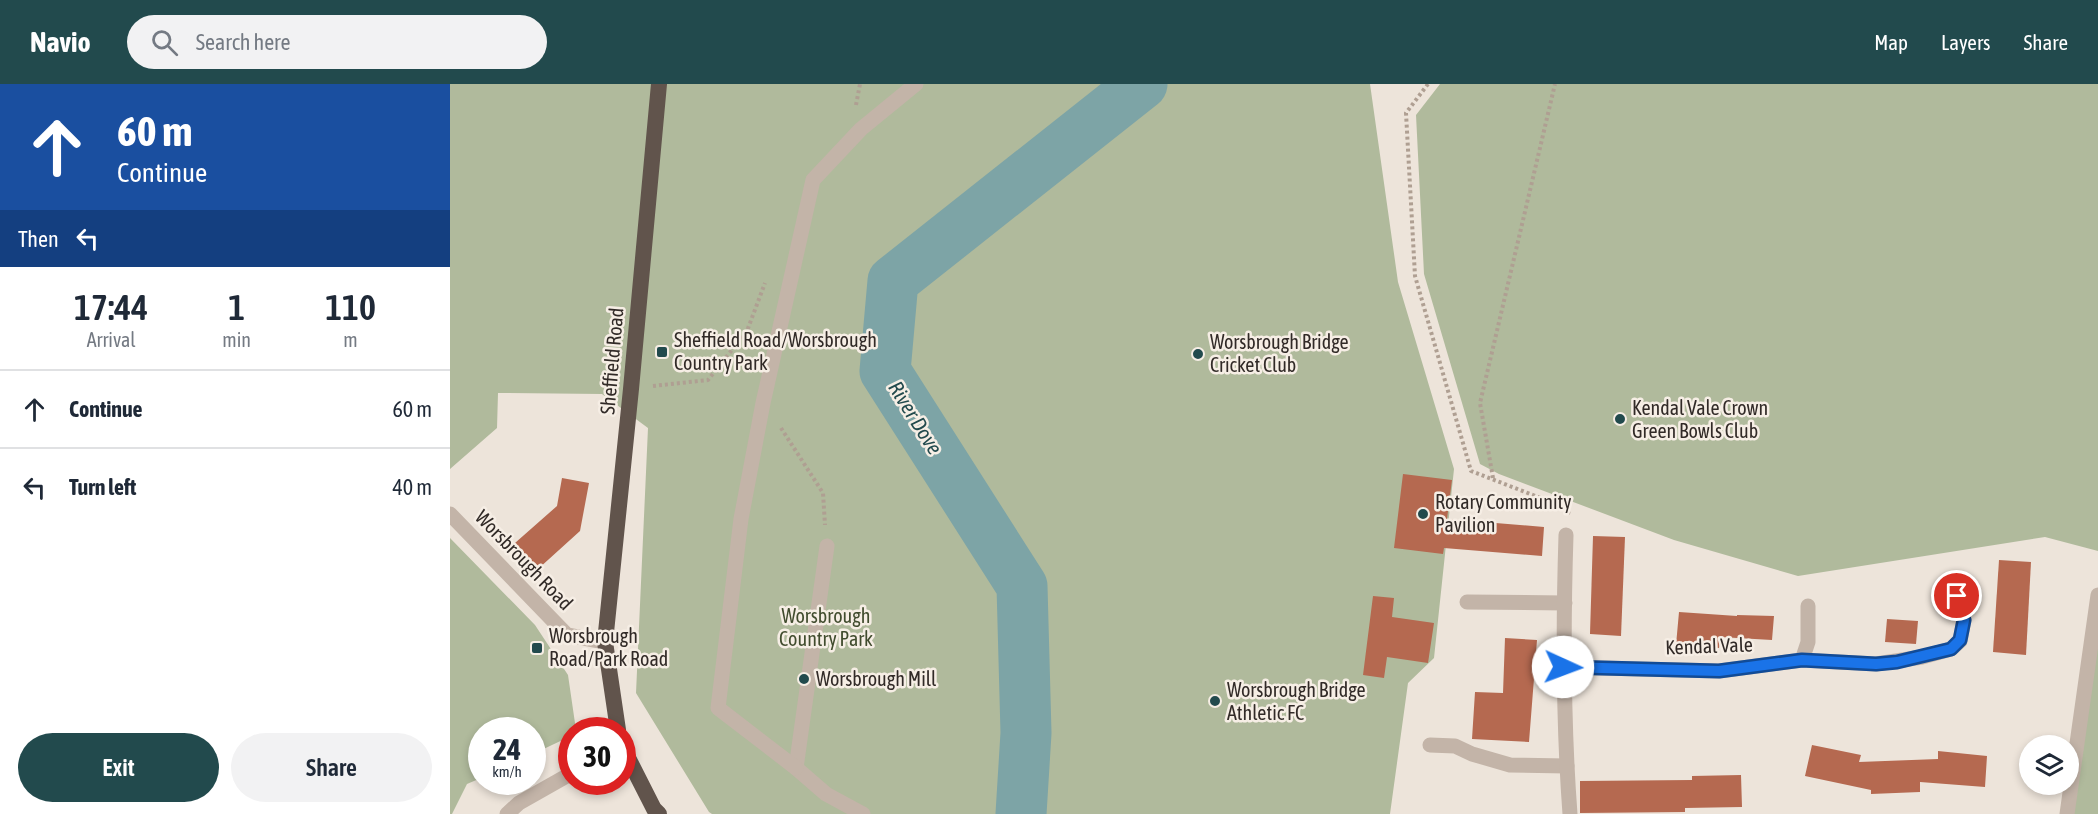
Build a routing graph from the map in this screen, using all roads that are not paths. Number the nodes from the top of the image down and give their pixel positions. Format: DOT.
graph roads {
  1 [pos="658,84"];
  2 [pos="916,84"];
  3 [pos="450,514"];
  4 [pos="1566,535"];
  5 [pos="826,546"];
  6 [pos="2098,595"];
  7 [pos="1957,596"];
  8 [pos="1467,602"];
  9 [pos="1565,603"];
  10 [pos="1808,606"];
  11 [pos="605,642"];
  12 [pos="1802,660"];
  13 [pos="1563,667"];
  14 [pos="616,717"];
  15 [pos="1431,745"];
  16 [pos="1567,766"];
  17 [pos="796,768"];
  18 [pos="636,773"];
  19 [pos="558,781"];
  20 [pos="507,814"];
  21 [pos="659,814"];
  22 [pos="863,814"];
  23 [pos="1570,814"];
  24 [pos="2067,814"];
  1 -- 11 [label="highway, Sheffield Road"];
  2 -- 17 [label="street"];
  3 -- 11 [label="street, Worsbrough Road"];
  4 -- 9 [label="street"];
  5 -- 17 [label="street"];
  6 -- 24 [label="street"];
  7 -- 12 [label="street, Kendal Vale"];
  8 -- 9 [label="street"];
  9 -- 13 [label="street"];
  10 -- 12 [label="street"];
  11 -- 14 [label="highway, Sheffield Road"];
  12 -- 13 [label="street, Kendal Vale"];
  13 -- 16 [label="street"];
  15 -- 16 [label="street"];
  16 -- 23 [label="street"];
  17 -- 22 [label="street"];
  18 -- 21 [label="highway"];
  19 -- 20 [label="street"];
}
